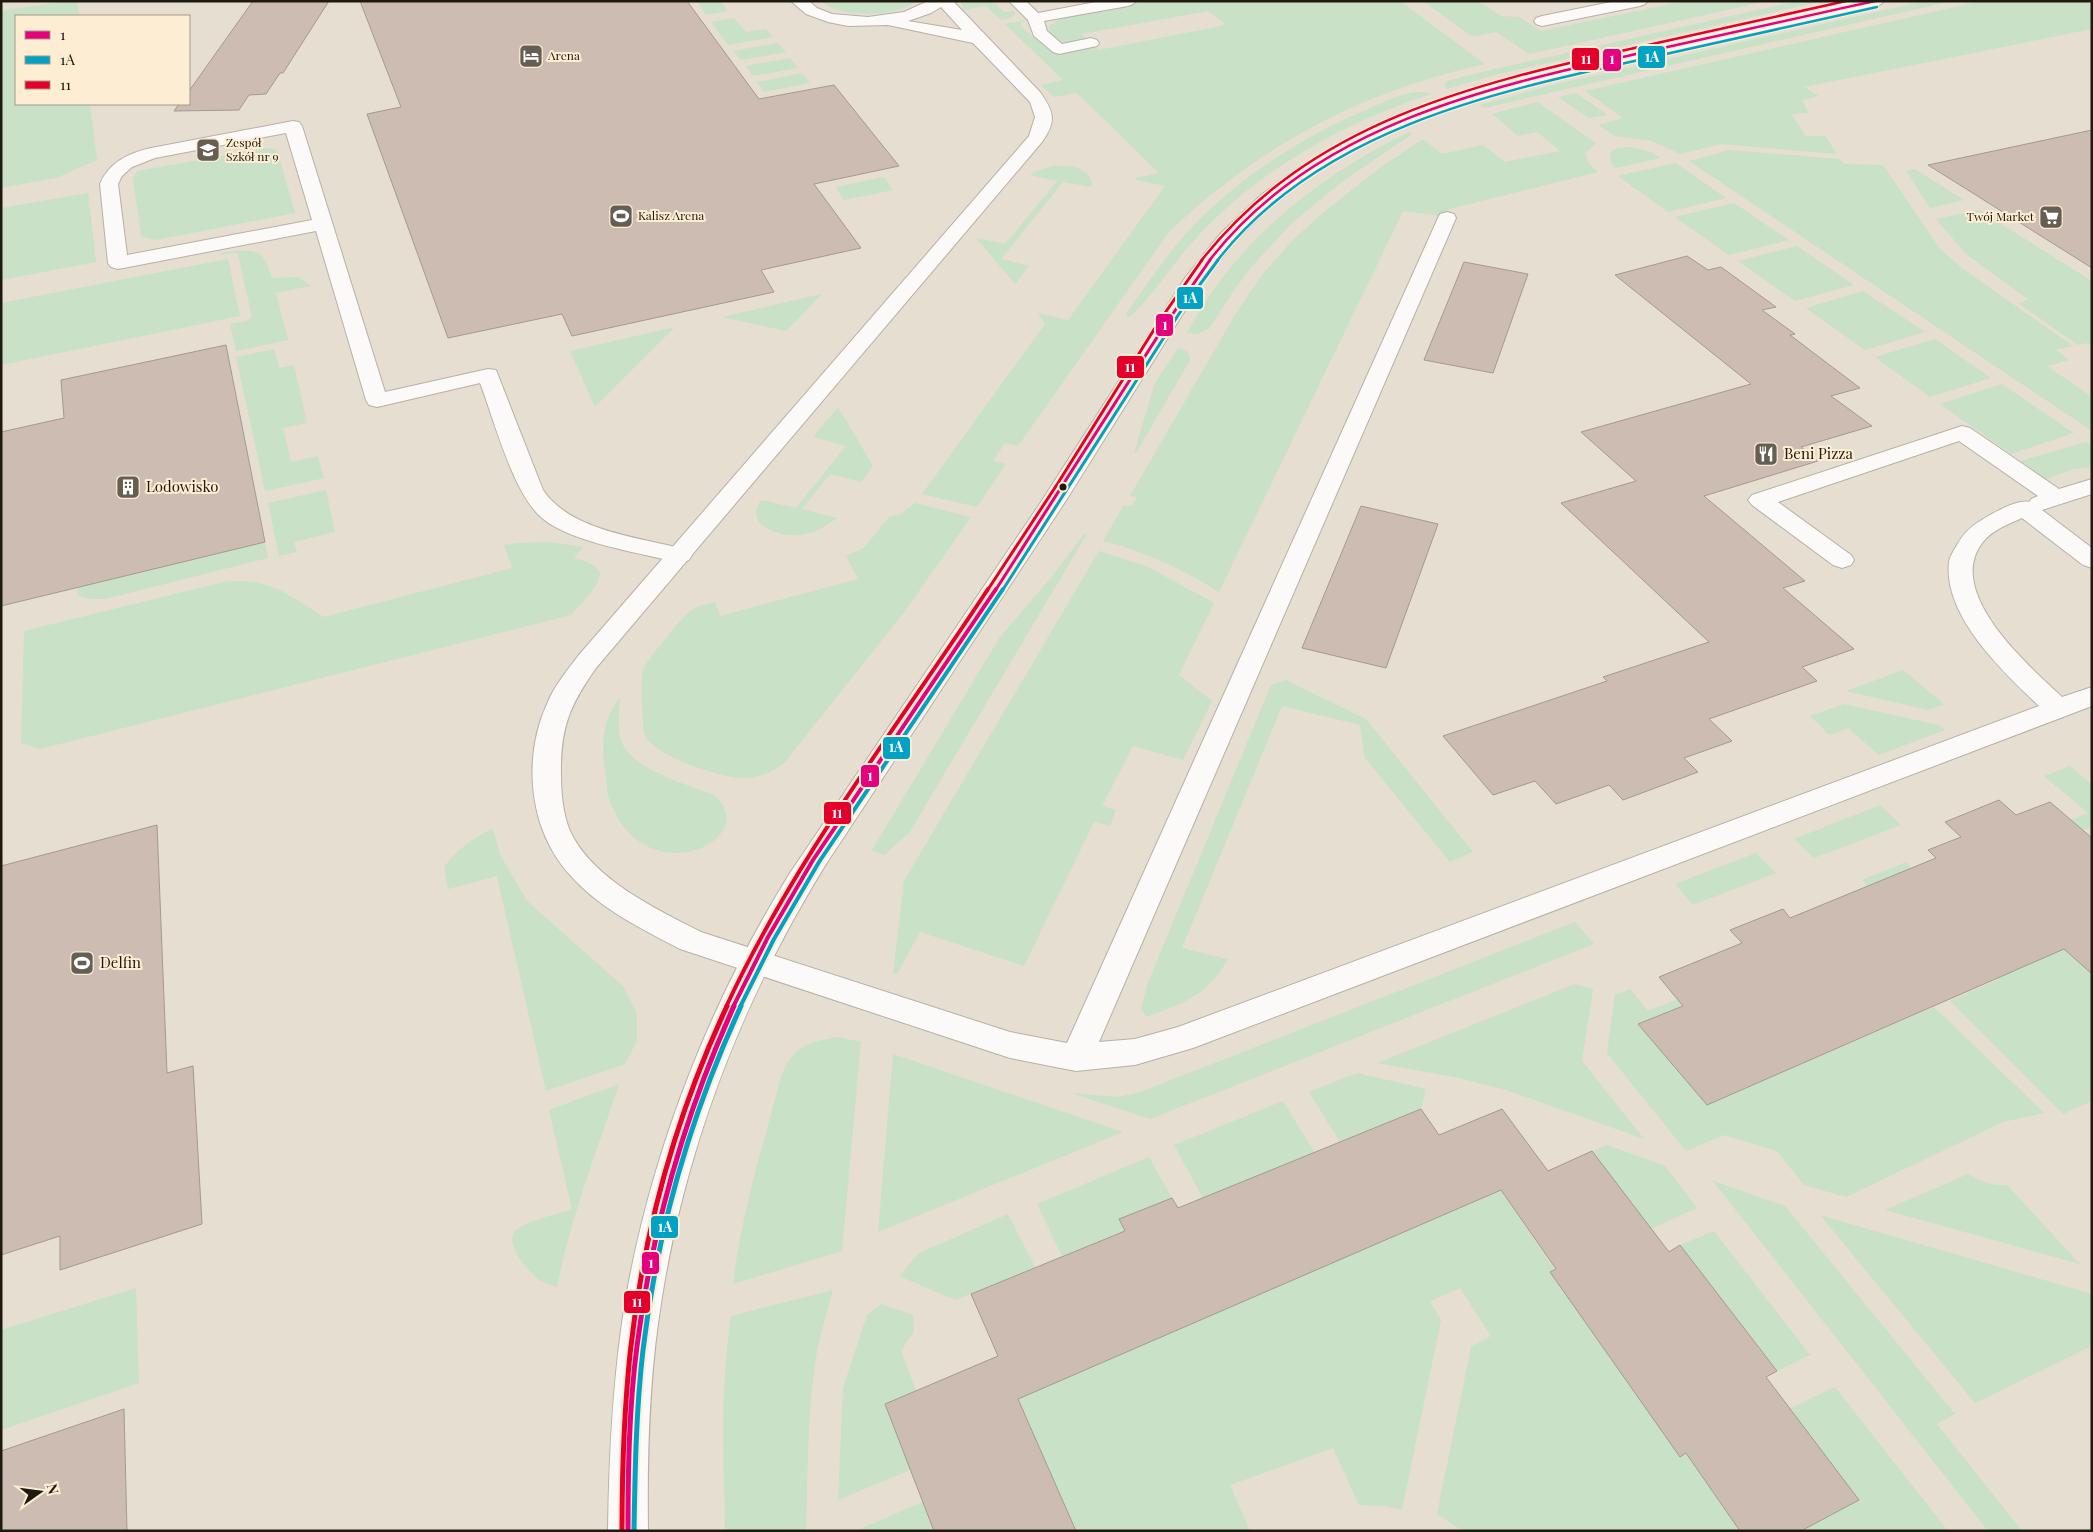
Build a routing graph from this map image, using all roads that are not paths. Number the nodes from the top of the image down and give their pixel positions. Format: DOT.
graph roads {
  1 [pos="799,1"];
  2 [pos="939,1"];
  3 [pos="944,1"];
  4 [pos="1017,1"];
  5 [pos="1128,1"];
  6 [pos="1640,1"];
  7 [pos="1876,1"];
  8 [pos="1035,18"];
  9 [pos="881,21"];
  10 [pos="1542,21"];
  11 [pos="979,40"];
  12 [pos="1091,43"];
  13 [pos="1447,218"];
  14 [pos="323,224"];
  15 [pos="2092,486"];
  16 [pos="2056,498"];
  17 [pos="2024,508"];
  18 [pos="680,555"];
  19 [pos="1842,560"];
  20 [pos="2092,560"];
  21 [pos="2092,696"];
  22 [pos="2057,708"];
  23 [pos="754,963"];
  24 [pos="1076,1058"];
  25 [pos="628,1531"];
  1 -- 9 [label="street"];
  2 -- 9 [label="street"];
  3 -- 11 [label="street"];
  4 -- 8 [label="street"];
  5 -- 8 [label="street"];
  6 -- 10 [label="street"];
  7 -- 23 [label="street"];
  8 -- 12 [label="street"];
  9 -- 11 [label="street"];
  11 -- 18 [label="street"];
  13 -- 24 [label="street"];
  14 -- 14 [label="street"];
  14 -- 18 [label="street"];
  15 -- 16 [label="street"];
  16 -- 17 [label="street"];
  16 -- 19 [label="street"];
  17 -- 20 [label="street"];
  17 -- 22 [label="street"];
  18 -- 23 [label="street"];
  21 -- 22 [label="street"];
  22 -- 24 [label="street"];
  23 -- 24 [label="street"];
  23 -- 25 [label="street"];
}
